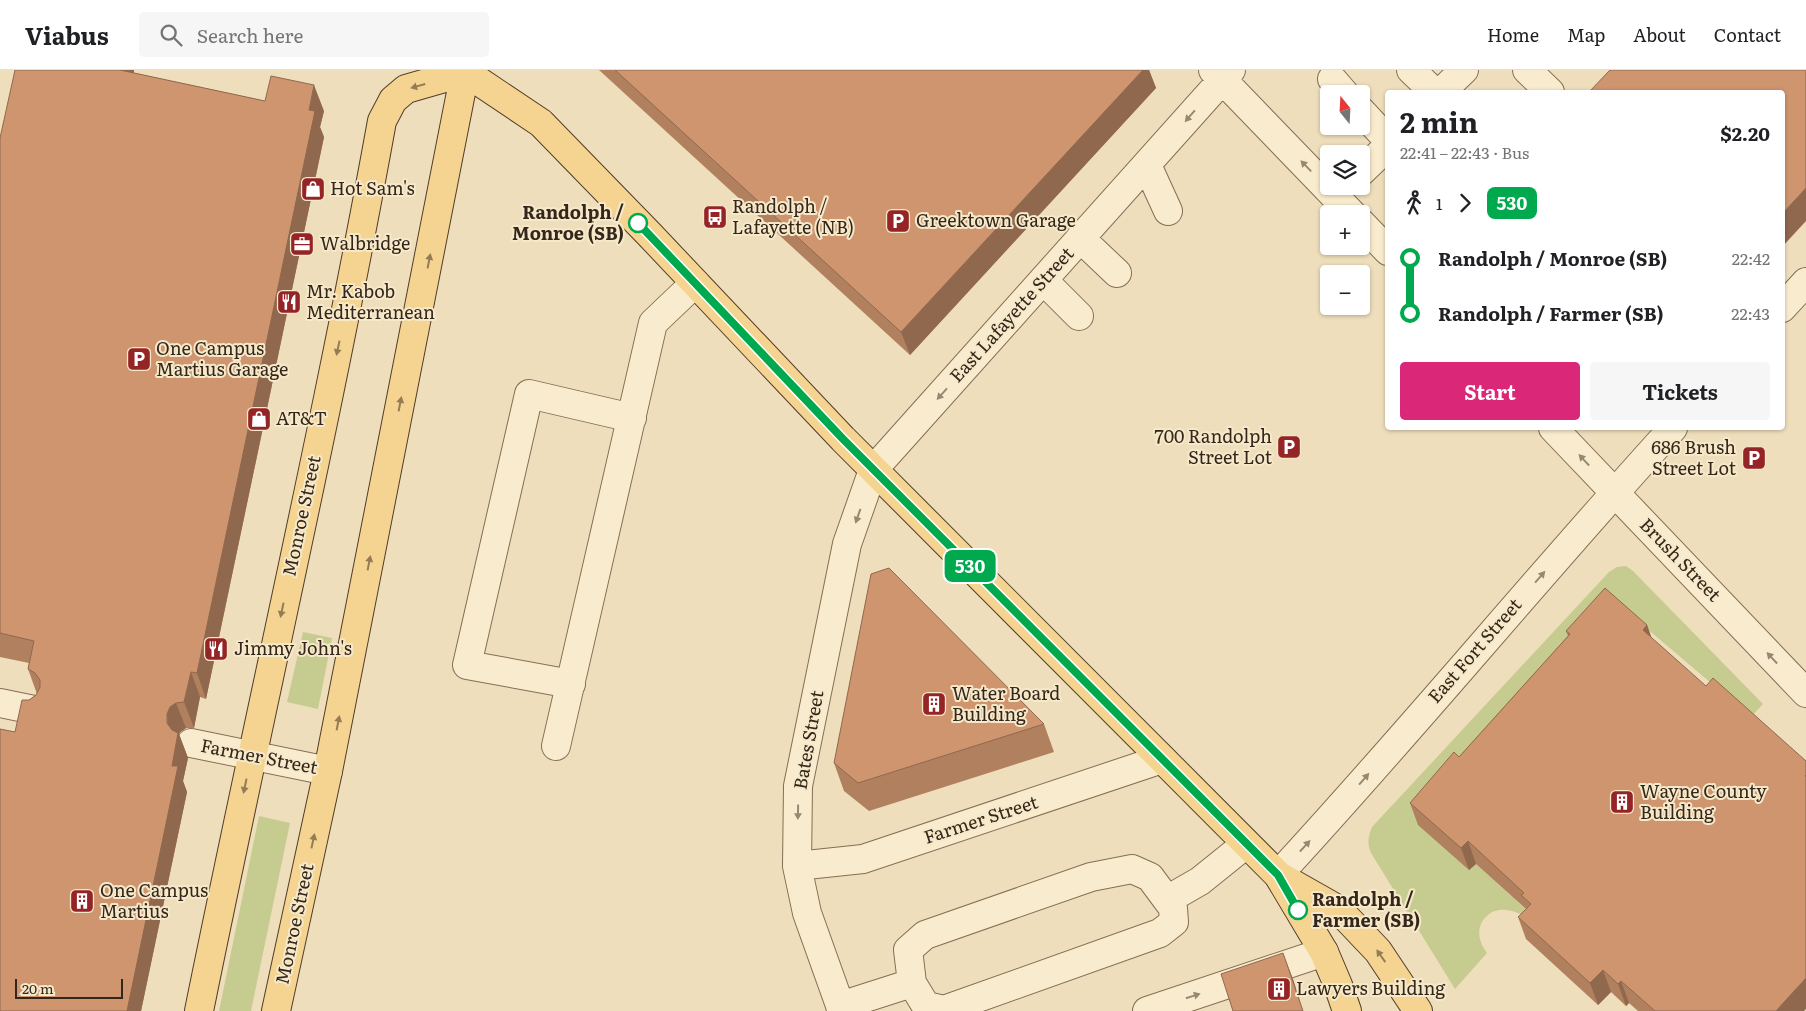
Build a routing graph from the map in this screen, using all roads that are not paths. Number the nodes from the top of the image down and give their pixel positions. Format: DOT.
graph roads {
  1 [pos="1411,70"];
  2 [pos="1464,70"];
  3 [pos="1527,70"];
  4 [pos="465,71"];
  5 [pos="1222,73"];
  6 [pos="1432,90"];
  7 [pos="1443,90"];
  8 [pos="1548,90"];
  9 [pos="1370,121"];
  10 [pos="1385,137"];
  11 [pos="1385,149"];
  12 [pos="1370,163"];
  13 [pos="1147,164"];
  14 [pos="1320,172"];
  15 [pos="1168,212"];
  16 [pos="1370,232"];
  17 [pos="1080,238"];
  18 [pos="1385,248"];
  19 [pos="1117,273"];
  20 [pos="1044,280"];
  21 [pos="1806,282"];
  22 [pos="695,283"];
  23 [pos="1785,305"];
  24 [pos="1079,316"];
  25 [pos="632,418"];
  26 [pos="1555,430"];
  27 [pos="1671,430"];
  28 [pos="873,470"];
  29 [pos="1615,492"];
  30 [pos="571,684"];
  31 [pos="1806,693"];
  32 [pos="0,703"];
  33 [pos="34,710"];
  34 [pos="191,743"];
  35 [pos="556,746"];
  36 [pos="251,755"];
  37 [pos="1162,759"];
  38 [pos="328,771"];
  39 [pos="1246,844"];
  40 [pos="797,866"];
  41 [pos="1278,875"];
  42 [pos="1167,900"];
  43 [pos="1324,952"];
  44 [pos="912,983"];
  45 [pos="841,1008"];
  46 [pos="199,1011"];
  47 [pos="276,1011"];
  48 [pos="1147,1011"];
  49 [pos="1348,1011"];
  50 [pos="1418,1011"];
  1 -- 6 [label="street"];
  2 -- 7 [label="street"];
  3 -- 8 [label="street"];
  4 -- 22 [label="main road"];
  4 -- 36 [label="main road, Monroe Street, one-way"];
  38 -- 4 [label="main road, Monroe Street, one-way"];
  5 -- 13 [label="street, East Lafayette Street, one-way"];
  14 -- 5 [label="street, one-way"];
  9 -- 10 [label="street"];
  11 -- 12 [label="street"];
  13 -- 15 [label="street"];
  13 -- 17 [label="street, East Lafayette Street"];
  16 -- 18 [label="street"];
  17 -- 19 [label="street"];
  17 -- 20 [label="street, East Lafayette Street"];
  20 -- 24 [label="street"];
  20 -- 28 [label="street, East Lafayette Street, one-way"];
  21 -- 23 [label="street"];
  22 -- 25 [label="street"];
  22 -- 28 [label="main road"];
  25 -- 30 [label="street"];
  25 -- 30 [label="street"];
  29 -- 26 [label="street, Brush Street, one-way"];
  27 -- 29 [label="street, East Fort Street"];
  28 -- 37 [label="main road"];
  28 -- 40 [label="street, Bates Street, one-way"];
  31 -- 29 [label="street, Brush Street, one-way"];
  41 -- 29 [label="street, East Fort Street, one-way"];
  30 -- 35 [label="street"];
  32 -- 33 [label="street"];
  34 -- 36 [label="street, Farmer Street"];
  36 -- 38 [label="street, Farmer Street"];
  36 -- 46 [label="main road, Monroe Street, one-way"];
  37 -- 39 [label="main road"];
  37 -- 40 [label="street, Farmer Street"];
  47 -- 38 [label="main road, Monroe Street, one-way"];
  39 -- 41 [label="main road"];
  39 -- 42 [label="street"];
  40 -- 45 [label="street, Bates Street"];
  41 -- 43 [label="main road"];
  50 -- 41 [label="main road, one-way"];
  42 -- 44 [label="street"];
  42 -- 44 [label="street"];
  48 -- 43 [label="street, one-way"];
  43 -- 49 [label="main road"];
  44 -- 45 [label="street"];
}
